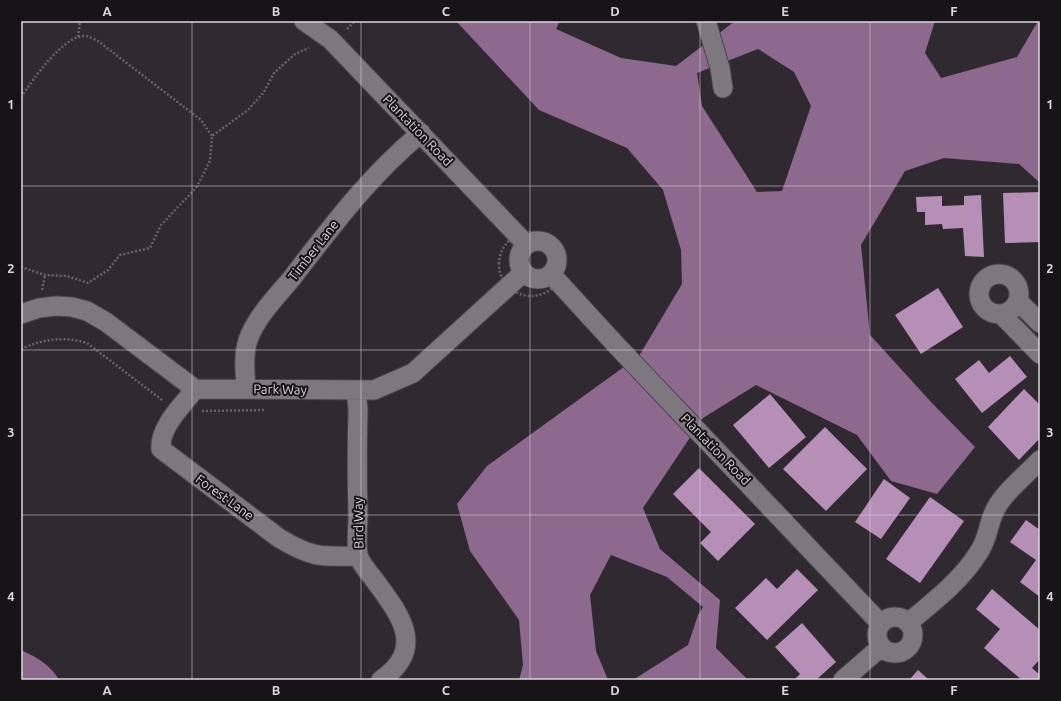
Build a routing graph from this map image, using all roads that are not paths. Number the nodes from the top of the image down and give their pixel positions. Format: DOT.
graph roads {
  1 [pos="304,21"];
  2 [pos="707,26"];
  3 [pos="723,88"];
  4 [pos="421,133"];
  5 [pos="527,245"];
  6 [pos="524,272"];
  7 [pos="551,274"];
  8 [pos="1018,301"];
  9 [pos="21,314"];
  10 [pos="1001,314"];
  11 [pos="1040,324"];
  12 [pos="1040,354"];
  13 [pos="246,388"];
  14 [pos="195,389"];
  15 [pos="356,391"];
  16 [pos="1040,460"];
  17 [pos="358,556"];
  18 [pos="908,623"];
  19 [pos="880,624"];
  20 [pos="881,647"];
  21 [pos="381,680"];
  22 [pos="843,680"];
  1 -- 4 [label="street, Plantation Road"];
  2 -- 3 [label="street"];
  4 -- 5 [label="street, Plantation Road"];
  4 -- 13 [label="street, Timber Lane"];
  5 -- 6 [label="street"];
  5 -- 7 [label="street"];
  6 -- 7 [label="street"];
  6 -- 15 [label="street, Park Way"];
  7 -- 19 [label="street, Plantation Road"];
  8 -- 10 [label="street"];
  8 -- 10 [label="street"];
  8 -- 11 [label="street"];
  9 -- 14 [label="street"];
  10 -- 12 [label="street"];
  13 -- 14 [label="street, Park Way"];
  13 -- 15 [label="street, Park Way"];
  14 -- 17 [label="street, Forest Lane"];
  15 -- 17 [label="street, Bird Way"];
  16 -- 18 [label="street"];
  17 -- 21 [label="street, Bird Way"];
  18 -- 19 [label="street"];
  18 -- 20 [label="street"];
  19 -- 20 [label="street"];
  20 -- 22 [label="street"];
}
